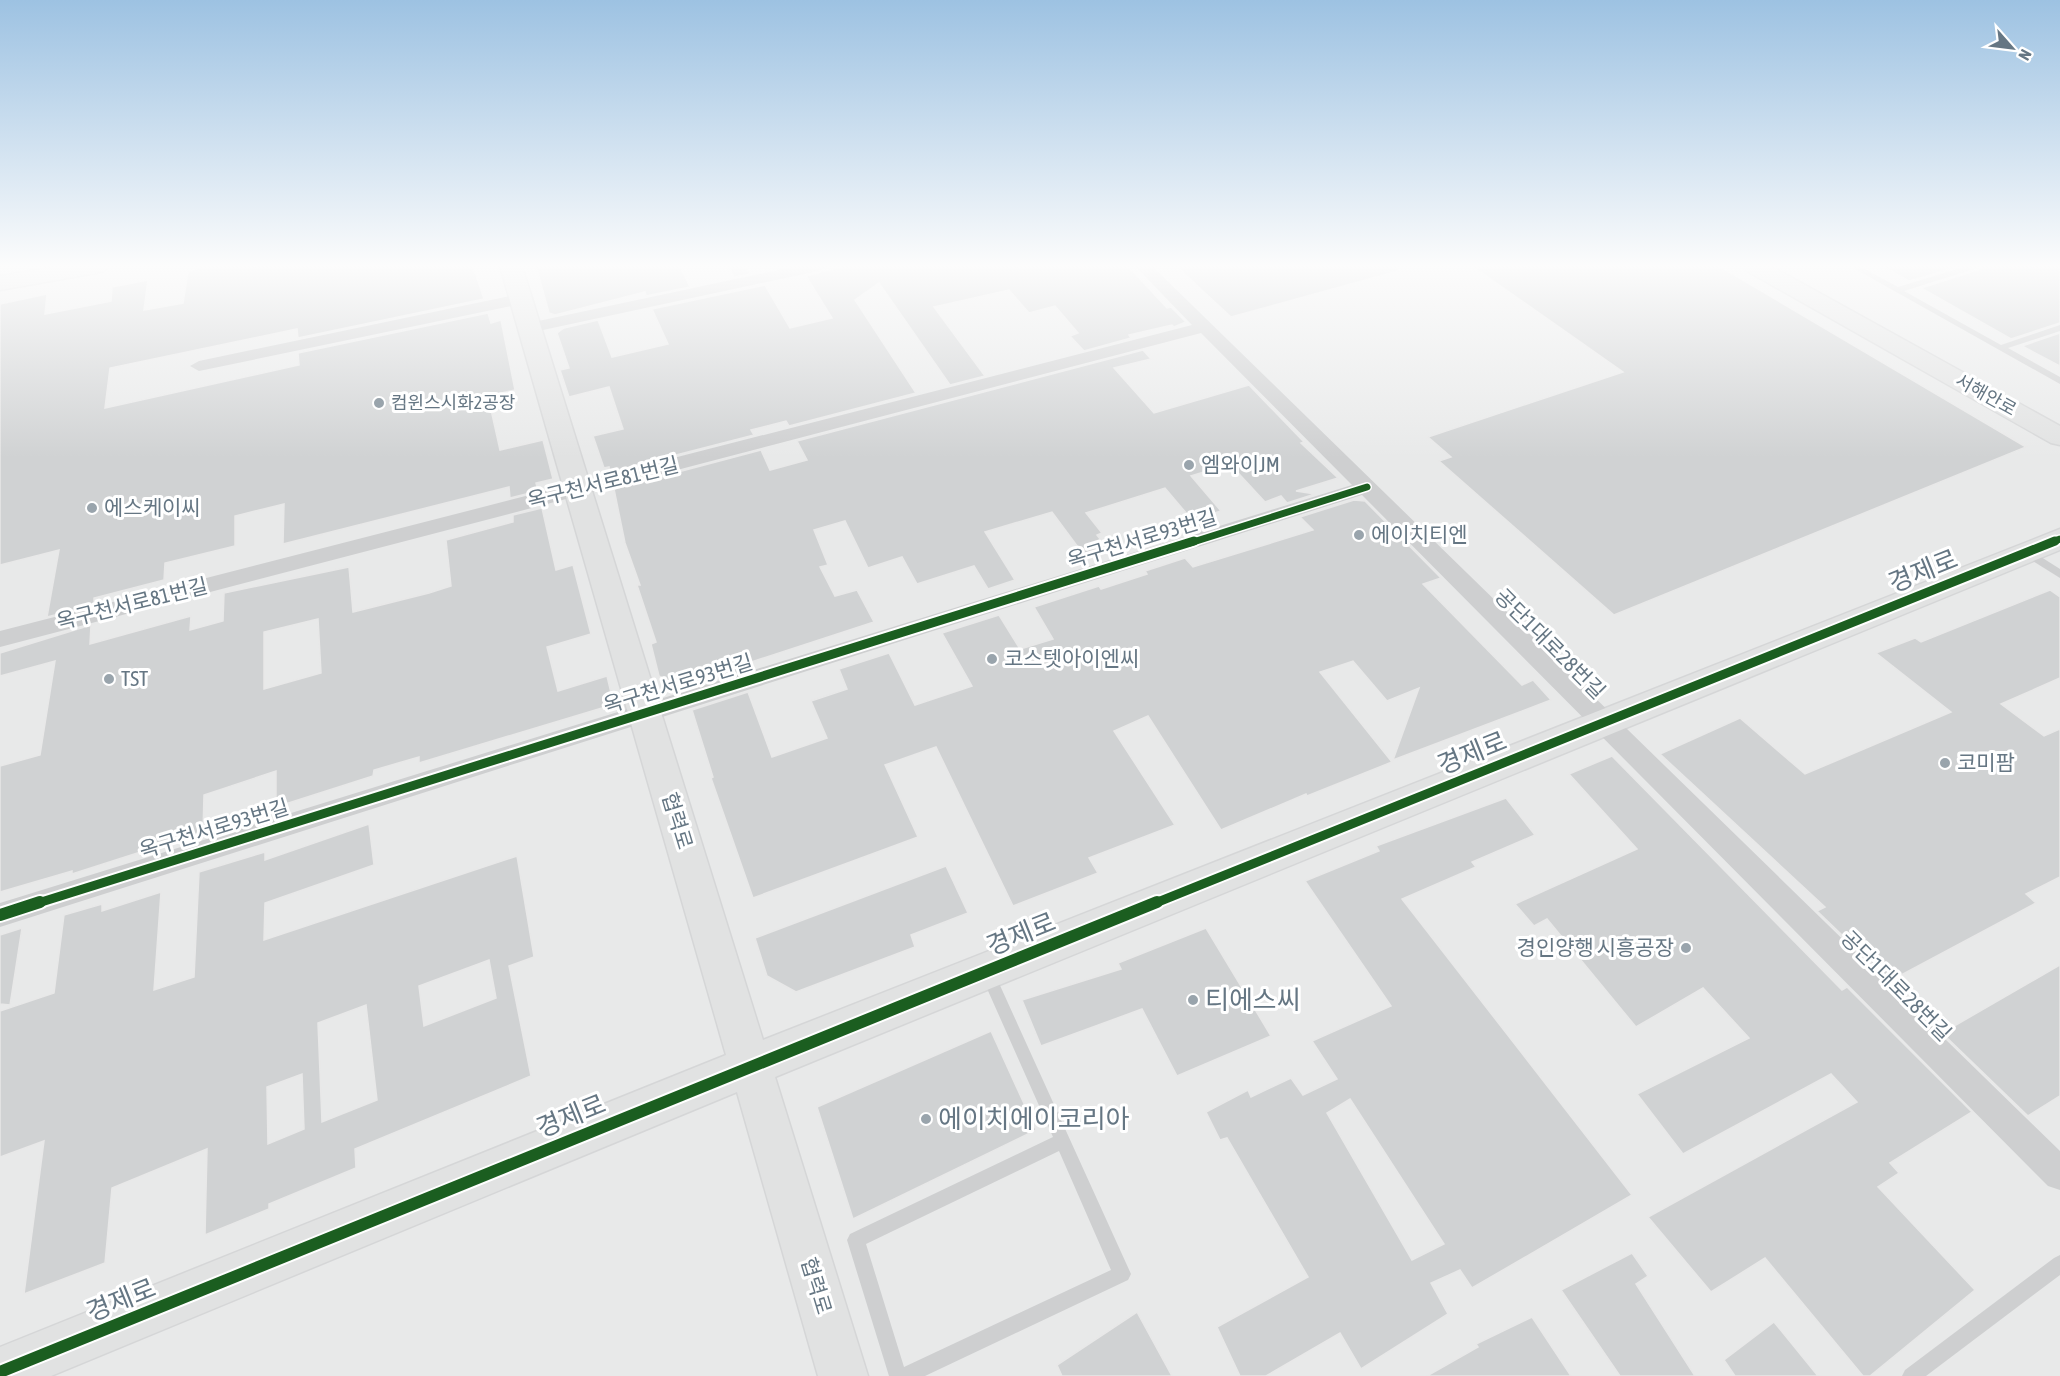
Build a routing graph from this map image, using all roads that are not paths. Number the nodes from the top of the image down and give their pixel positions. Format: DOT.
graph roads {
  1 [pos="368,330"];
  2 [pos="530,330"];
  3 [pos="1194,330"];
  4 [pos="1209,330"];
  5 [pos="1870,330"];
  6 [pos="1903,330"];
  7 [pos="1972,330"];
  8 [pos="2053,330"];
  9 [pos="2003,347"];
  10 [pos="199,366"];
  11 [pos="2060,381"];
  12 [pos="2060,417"];
  13 [pos="2060,437"];
  14 [pos="1367,487"];
  15 [pos="578,489"];
  16 [pos="2043,546"];
  17 [pos="2060,574"];
  18 [pos="0,639"];
  19 [pos="644,713"];
  20 [pos="1604,722"];
  21 [pos="0,915"];
  22 [pos="986,971"];
  23 [pos="750,1066"];
  24 [pos="1063,1141"];
  25 [pos="2060,1174"];
  26 [pos="2060,1264"];
  27 [pos="0,1372"];
  28 [pos="843,1376"];
  29 [pos="898,1376"];
  30 [pos="905,1376"];
  31 [pos="1911,1376"];
  1 -- 10 [label="street"];
  2 -- 15 [label="street, 협력로"];
  3 -- 15 [label="street, 옥구천서로81번길"];
  4 -- 14 [label="street, 공단1대로28번길"];
  5 -- 13 [label="street, 서해안로"];
  6 -- 12 [label="street, 서해안로"];
  7 -- 9 [label="lane"];
  8 -- 9 [label="lane"];
  9 -- 11 [label="lane"];
  14 -- 19 [label="street, 옥구천서로93번길"];
  14 -- 20 [label="street, 공단1대로28번길"];
  15 -- 18 [label="street, 옥구천서로81번길"];
  15 -- 19 [label="street, 협력로"];
  16 -- 17 [label="lane"];
  16 -- 20 [label="street, 경제로"];
  19 -- 21 [label="street, 옥구천서로93번길"];
  19 -- 23 [label="street, 협력로"];
  20 -- 22 [label="street, 경제로"];
  20 -- 25 [label="street, 공단1대로28번길"];
  22 -- 23 [label="street, 경제로"];
  22 -- 24 [label="lane"];
  23 -- 27 [label="street, 경제로"];
  23 -- 28 [label="street, 협력로"];
  24 -- 29 [label="lane"];
  24 -- 30 [label="lane"];
  26 -- 31 [label="lane"];
}
